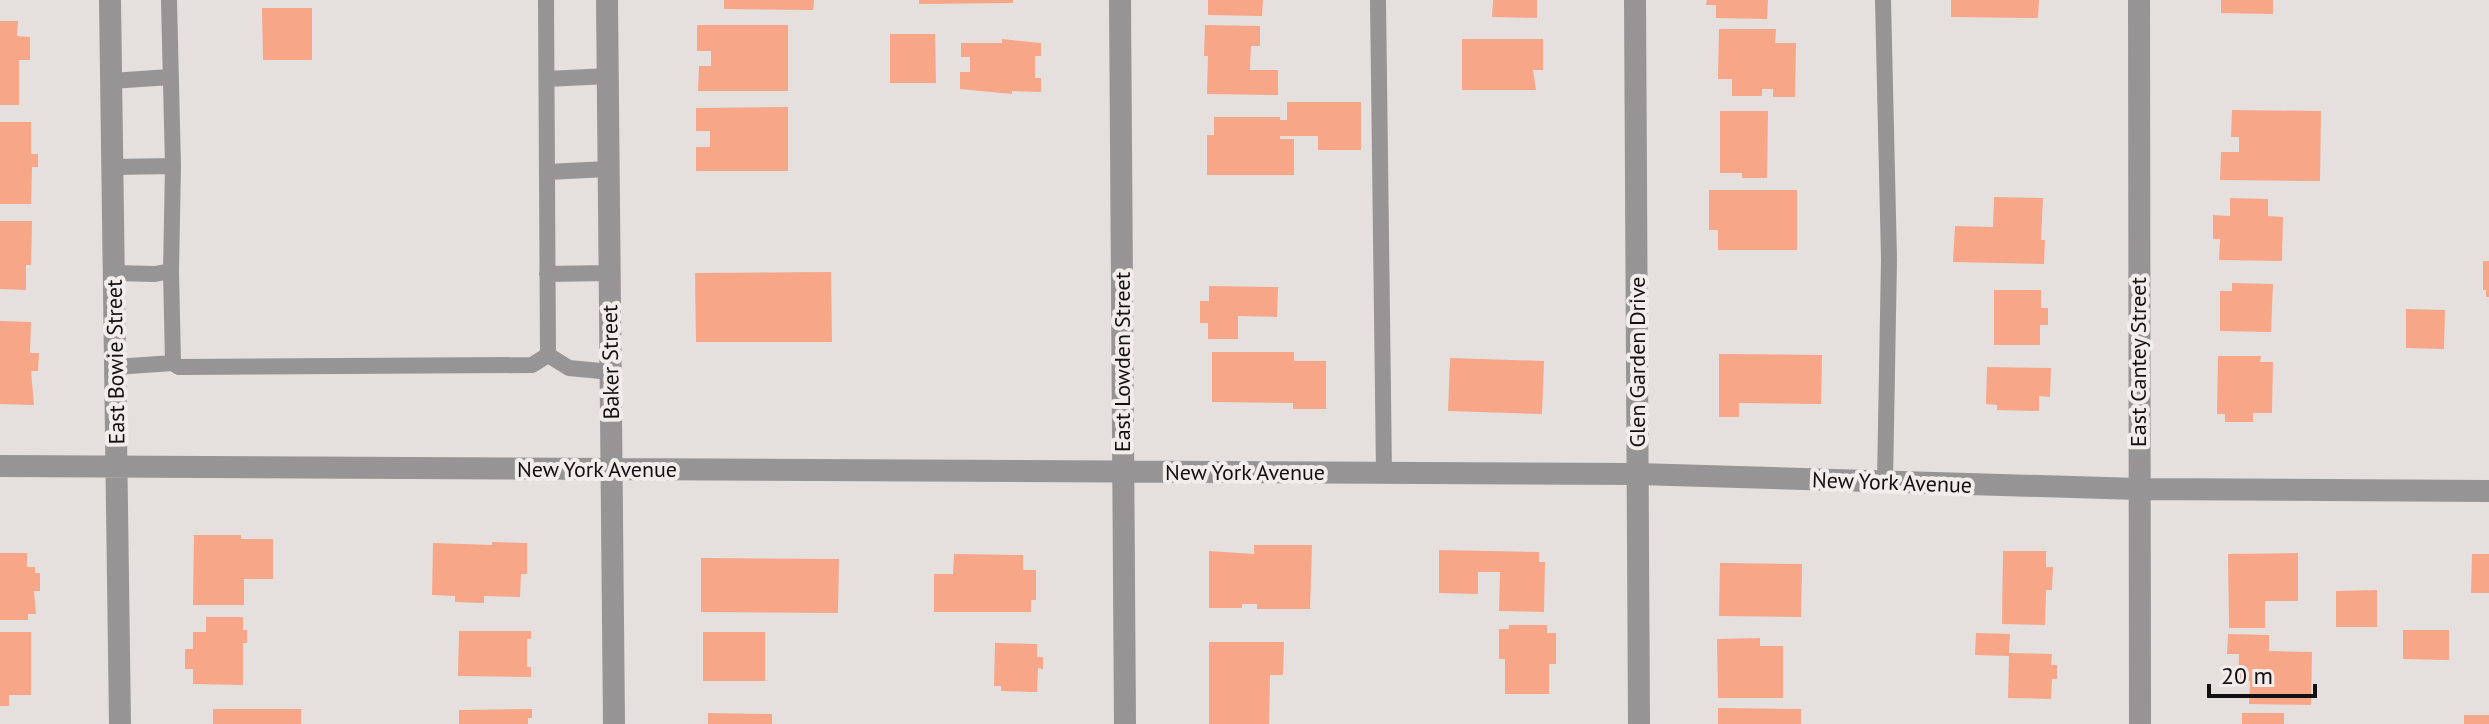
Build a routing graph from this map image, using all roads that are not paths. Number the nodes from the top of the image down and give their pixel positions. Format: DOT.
graph roads {
  1 [pos="110,0"];
  2 [pos="169,0"];
  3 [pos="546,0"];
  4 [pos="607,0"];
  5 [pos="1120,0"];
  6 [pos="1378,0"];
  7 [pos="1635,0"];
  8 [pos="1883,0"];
  9 [pos="2139,0"];
  10 [pos="608,76"];
  11 [pos="170,77"];
  12 [pos="547,79"];
  13 [pos="111,81"];
  14 [pos="173,166"];
  15 [pos="112,167"];
  16 [pos="608,169"];
  17 [pos="547,172"];
  18 [pos="171,271"];
  19 [pos="114,273"];
  20 [pos="609,273"];
  21 [pos="547,274"];
  22 [pos="548,355"];
  23 [pos="173,363"];
  24 [pos="115,367"];
  25 [pos="611,372"];
  26 [pos="0,466"];
  27 [pos="116,467"];
  28 [pos="611,469"];
  29 [pos="1123,471"];
  30 [pos="1384,473"];
  31 [pos="1638,474"];
  32 [pos="1885,481"];
  33 [pos="2138,489"];
  34 [pos="2489,491"];
  35 [pos="120,724"];
  36 [pos="614,724"];
  37 [pos="1125,724"];
  38 [pos="1639,724"];
  39 [pos="2140,724"];
  1 -- 13 [label="street, East Bowie Street"];
  2 -- 11 [label="lane"];
  3 -- 12 [label="lane"];
  4 -- 10 [label="street, Baker Street"];
  5 -- 29 [label="street, East Lowden Street"];
  6 -- 30 [label="lane"];
  7 -- 31 [label="street, Glen Garden Drive"];
  8 -- 32 [label="lane"];
  9 -- 33 [label="street, East Cantey Street"];
  10 -- 12 [label="lane"];
  10 -- 16 [label="street, Baker Street"];
  11 -- 13 [label="lane"];
  11 -- 14 [label="lane"];
  12 -- 17 [label="lane"];
  13 -- 15 [label="street, East Bowie Street"];
  14 -- 15 [label="lane"];
  14 -- 18 [label="lane"];
  15 -- 19 [label="street, East Bowie Street"];
  16 -- 17 [label="lane"];
  16 -- 20 [label="street, Baker Street"];
  17 -- 21 [label="lane"];
  18 -- 19 [label="lane"];
  18 -- 23 [label="lane"];
  19 -- 24 [label="street, East Bowie Street"];
  20 -- 21 [label="lane"];
  20 -- 25 [label="street, Baker Street"];
  21 -- 22 [label="lane"];
  22 -- 23 [label="lane"];
  22 -- 25 [label="lane"];
  23 -- 24 [label="lane"];
  24 -- 27 [label="street, East Bowie Street"];
  25 -- 28 [label="street, Baker Street"];
  26 -- 27 [label="street, New York Avenue"];
  27 -- 28 [label="street, New York Avenue"];
  27 -- 35 [label="street, East Bowie Street"];
  28 -- 29 [label="street, New York Avenue"];
  28 -- 36 [label="street, Baker Street"];
  29 -- 30 [label="street, New York Avenue"];
  29 -- 37 [label="street, East Lowden Street"];
  30 -- 31 [label="street, New York Avenue"];
  31 -- 32 [label="street, New York Avenue"];
  31 -- 38 [label="street, Glen Garden Drive"];
  32 -- 33 [label="street, New York Avenue"];
  33 -- 34 [label="street, New York Avenue"];
  33 -- 39 [label="street, East Cantey Street"];
}
